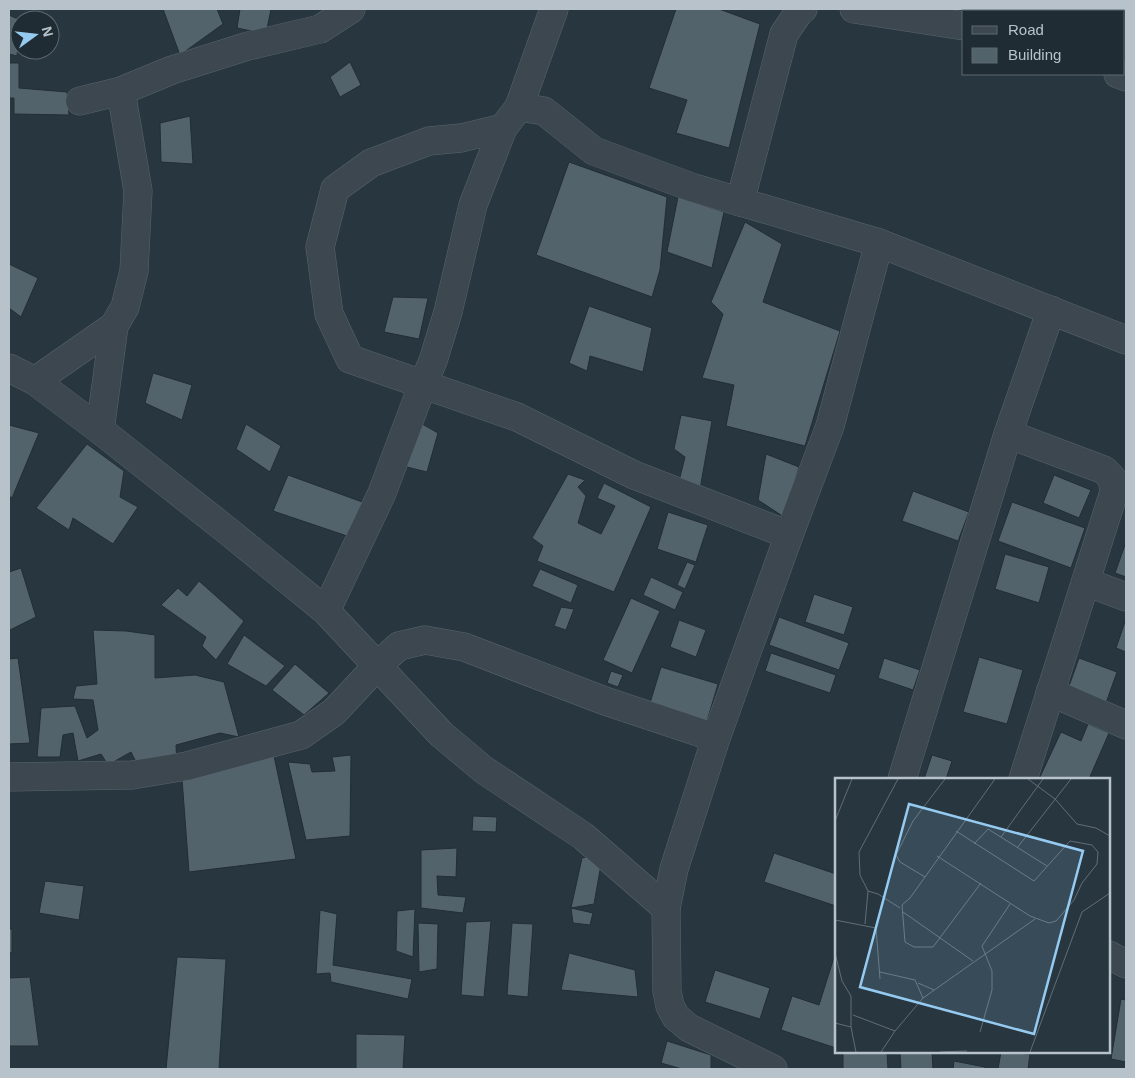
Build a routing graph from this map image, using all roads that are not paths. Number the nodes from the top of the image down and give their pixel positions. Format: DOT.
graph roads {
  1 [pos="351,9"];
  2 [pos="554,9"];
  3 [pos="802,9"];
  4 [pos="854,9"];
  5 [pos="962,26"];
  6 [pos="121,92"];
  7 [pos="80,101"];
  8 [pos="519,106"];
  9 [pos="503,128"];
  10 [pos="740,202"];
  11 [pos="879,243"];
  12 [pos="1051,310"];
  13 [pos="114,326"];
  14 [pos="1126,340"];
  15 [pos="9,368"];
  16 [pos="35,381"];
  17 [pos="423,384"];
  18 [pos="100,430"];
  19 [pos="1008,434"];
  20 [pos="789,535"];
  21 [pos="1086,582"];
  22 [pos="1126,597"];
  23 [pos="326,611"];
  24 [pos="377,666"];
  25 [pos="1050,692"];
  26 [pos="1126,725"];
  27 [pos="716,738"];
  28 [pos="9,777"];
  29 [pos="902,778"];
  30 [pos="1023,778"];
  31 [pos="666,908"];
  32 [pos="1110,956"];
  33 [pos="1126,964"];
  34 [pos="773,1069"];
  1 -- 6 [label="street"];
  2 -- 8 [label="street"];
  3 -- 10 [label="street"];
  4 -- 5 [label="street"];
  6 -- 7 [label="street"];
  6 -- 13 [label="street"];
  8 -- 9 [label="street"];
  8 -- 10 [label="street"];
  9 -- 17 [label="street"];
  9 -- 17 [label="street"];
  10 -- 11 [label="street"];
  11 -- 12 [label="street"];
  11 -- 20 [label="street"];
  12 -- 14 [label="street"];
  12 -- 19 [label="street"];
  13 -- 16 [label="street"];
  13 -- 18 [label="street"];
  15 -- 16 [label="street"];
  16 -- 18 [label="street"];
  17 -- 20 [label="street"];
  17 -- 23 [label="street"];
  18 -- 23 [label="street"];
  19 -- 21 [label="street"];
  19 -- 29 [label="street"];
  20 -- 27 [label="street"];
  21 -- 22 [label="street"];
  21 -- 25 [label="street"];
  23 -- 24 [label="street"];
  24 -- 27 [label="street"];
  24 -- 28 [label="street"];
  24 -- 31 [label="street"];
  25 -- 26 [label="street"];
  25 -- 30 [label="street"];
  27 -- 31 [label="street"];
  31 -- 34 [label="street"];
  32 -- 33 [label="street"];
}
